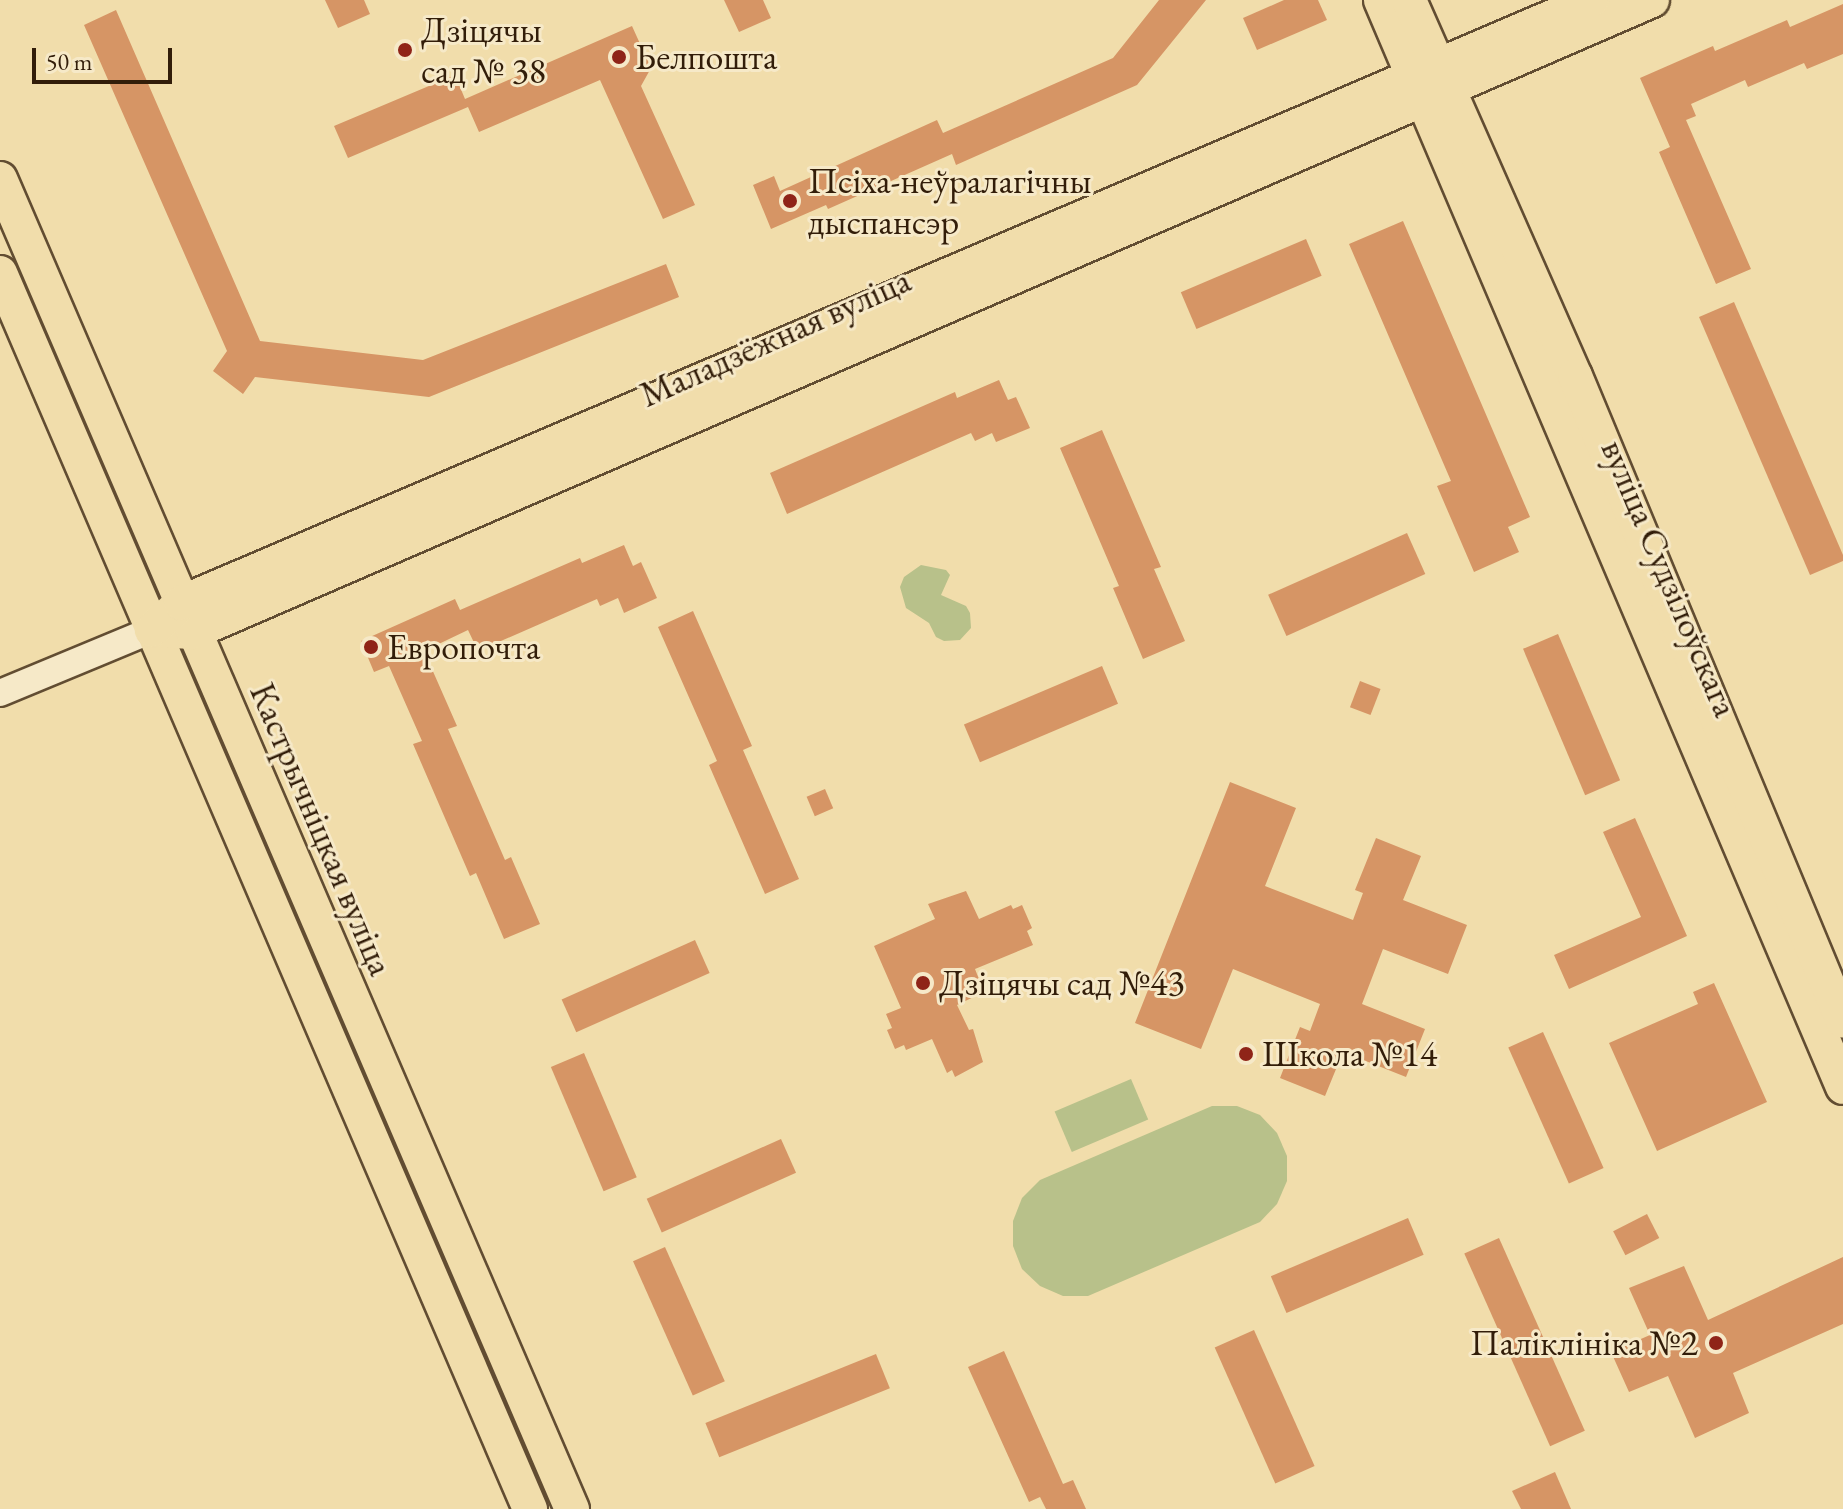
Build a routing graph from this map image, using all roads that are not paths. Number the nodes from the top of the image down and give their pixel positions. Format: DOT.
graph roads {
  1 [pos="1381,0"];
  2 [pos="1409,0"];
  3 [pos="1592,0"];
  4 [pos="1652,0"];
  5 [pos="1431,83"];
  6 [pos="0,179"];
  7 [pos="0,273"];
  8 [pos="187,618"];
  9 [pos="152,630"];
  10 [pos="0,693"];
  11 [pos="1843,1021"];
  12 [pos="1843,1087"];
  13 [pos="530,1509"];
  14 [pos="572,1509"];
  1 -- 5 [label="main road"];
  2 -- 5 [label="main road"];
  3 -- 5 [label="main road, Маладзёжная вуліца"];
  4 -- 5 [label="main road, Маладзёжная вуліца"];
  5 -- 8 [label="main road, Маладзёжная вуліца"];
  5 -- 11 [label="main road, вуліца Судзілоўскага"];
  5 -- 12 [label="main road, вуліца Судзілоўскага"];
  6 -- 8 [label="main road, Кастрычніцкая вуліца"];
  7 -- 9 [label="main road"];
  8 -- 9 [label="main road, Маладзёжная вуліца"];
  8 -- 14 [label="main road, Кастрычніцкая вуліца"];
  9 -- 10 [label="street"];
  9 -- 13 [label="main road"];
}
